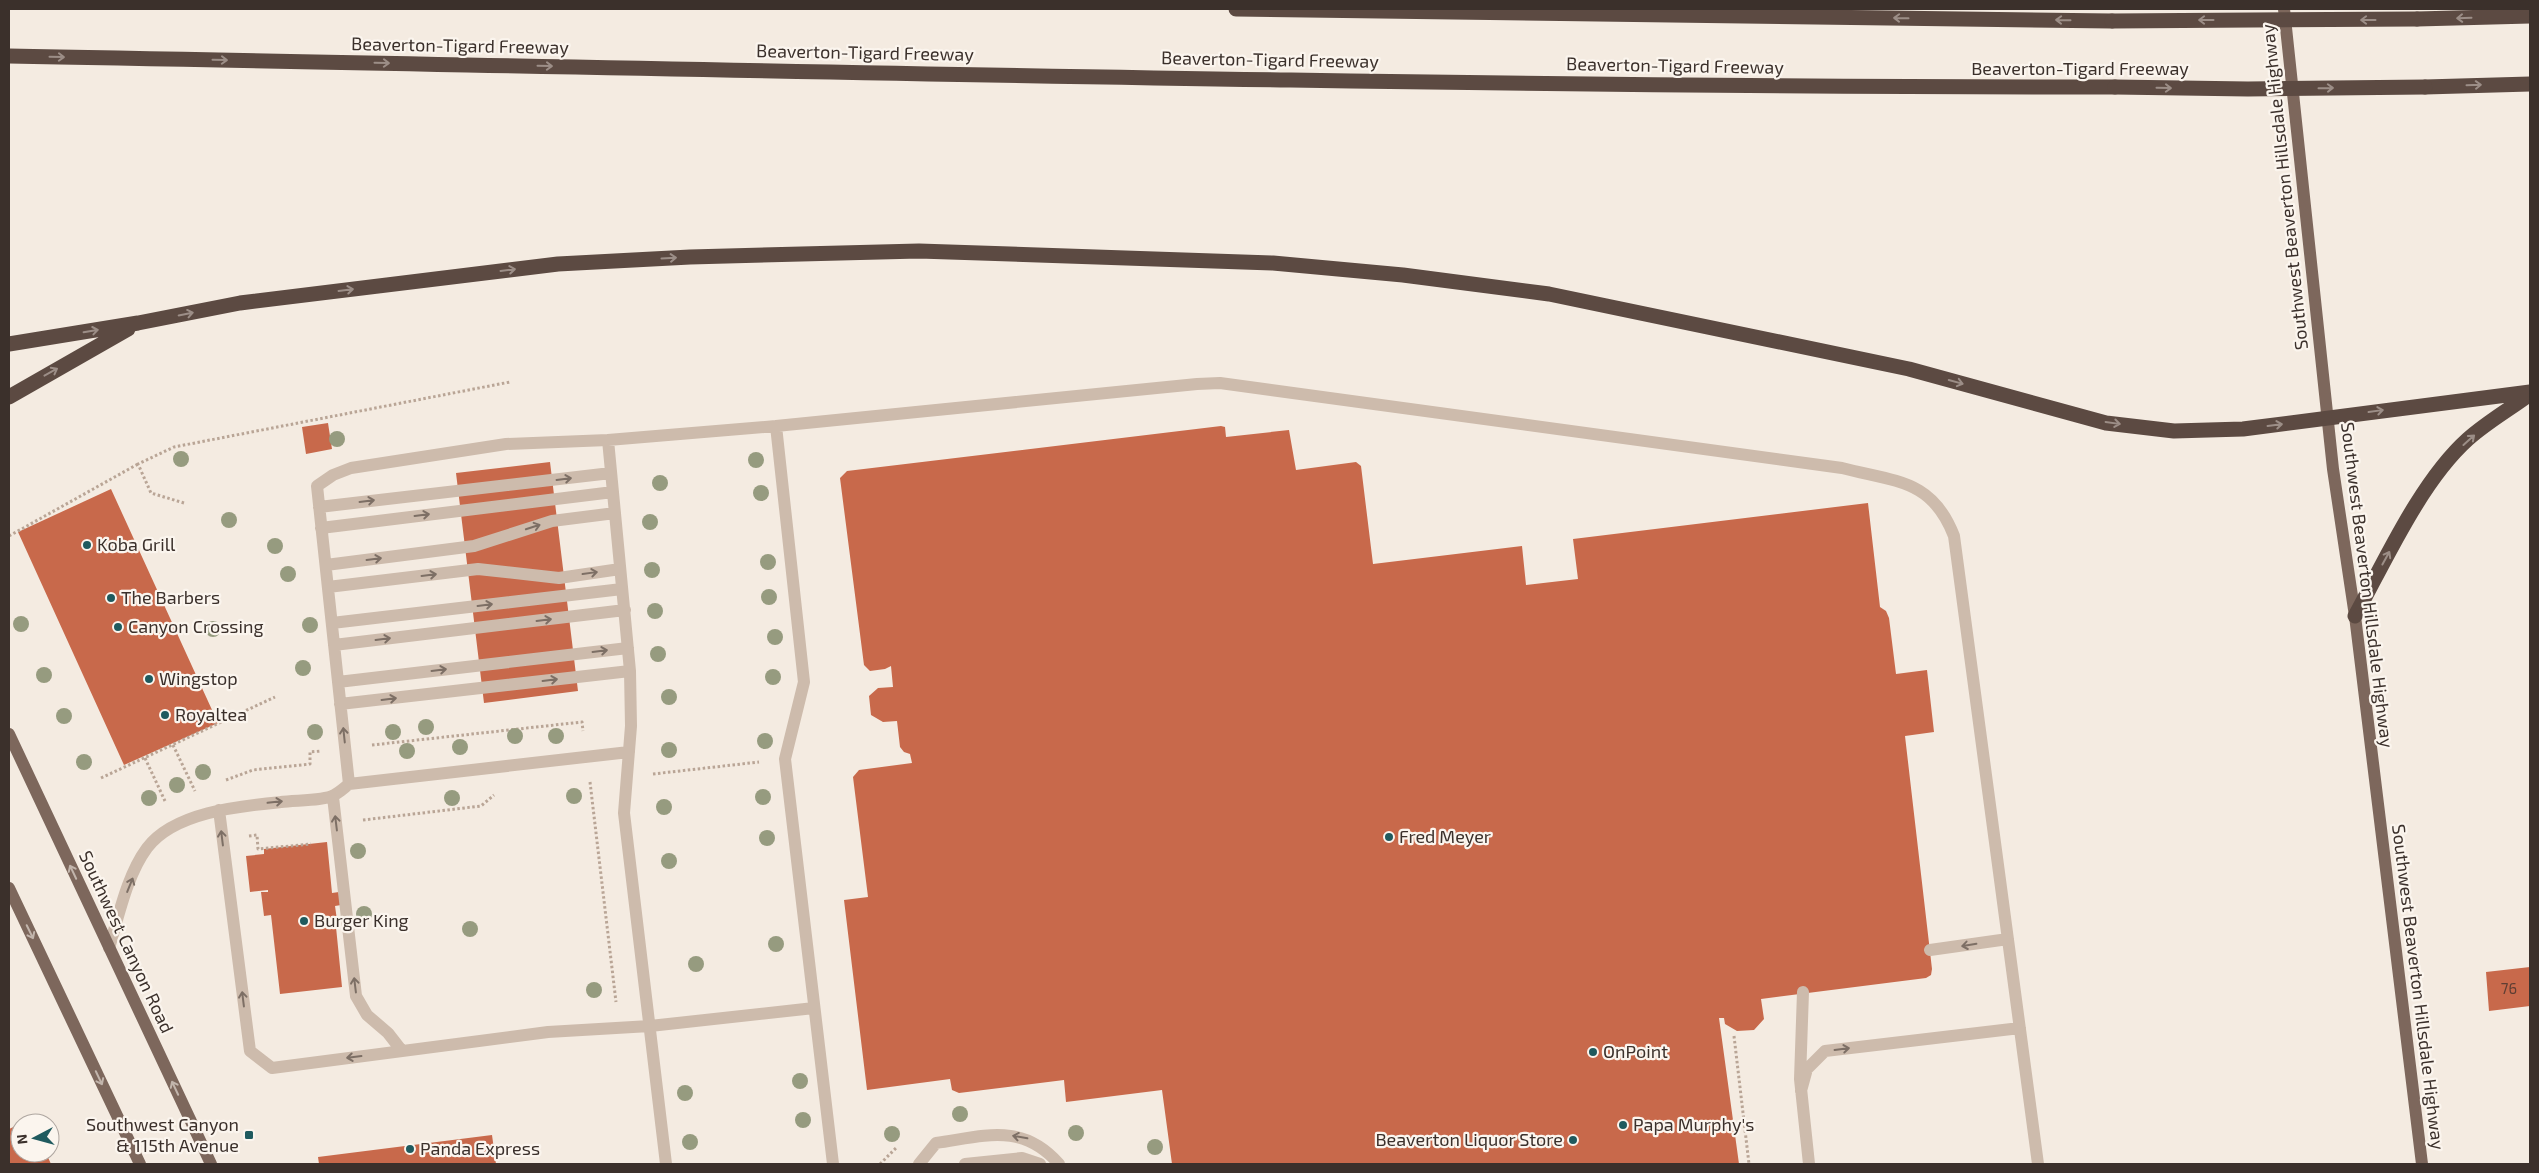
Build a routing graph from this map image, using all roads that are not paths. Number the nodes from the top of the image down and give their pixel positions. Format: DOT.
graph roads {
  1 [pos="1236,9"];
  2 [pos="2284,9"];
  3 [pos="2530,16"];
  4 [pos="9,56"];
  5 [pos="2530,84"];
  6 [pos="138,323"];
  7 [pos="9,344"];
  8 [pos="2530,393"];
  9 [pos="9,397"];
  10 [pos="2328,418"];
  11 [pos="776,426"];
  12 [pos="608,440"];
  13 [pos="612,473"];
  14 [pos="613,492"];
  15 [pos="319,507"];
  16 [pos="615,512"];
  17 [pos="321,528"];
  18 [pos="326,565"];
  19 [pos="620,569"];
  20 [pos="328,587"];
  21 [pos="622,589"];
  22 [pos="625,610"];
  23 [pos="2354,616"];
  24 [pos="332,623"];
  25 [pos="334,645"];
  26 [pos="628,648"];
  27 [pos="630,671"];
  28 [pos="338,682"];
  29 [pos="340,704"];
  30 [pos="9,734"];
  31 [pos="629,752"];
  32 [pos="349,784"];
  33 [pos="333,797"];
  34 [pos="219,810"];
  35 [pos="9,888"];
  36 [pos="2008,939"];
  37 [pos="109,948"];
  38 [pos="1930,950"];
  39 [pos="1803,992"];
  40 [pos="814,1008"];
  41 [pos="650,1026"];
  42 [pos="2020,1028"];
  43 [pos="402,1051"];
  44 [pos="1801,1091"];
  45 [pos="140,1164"];
  46 [pos="211,1164"];
  47 [pos="666,1164"];
  48 [pos="833,1164"];
  49 [pos="919,1164"];
  50 [pos="965,1164"];
  51 [pos="1040,1164"];
  52 [pos="1059,1164"];
  53 [pos="1809,1164"];
  54 [pos="2038,1164"];
  55 [pos="2422,1164"];
  3 -- 1 [label="highway, one-way, bridge"];
  2 -- 10 [label="main road, Southwest Beaverton Hillsdale Highway"];
  4 -- 5 [label="highway, Beaverton-Tigard Freeway, one-way, bridge"];
  7 -- 6 [label="highway, one-way"];
  9 -- 6 [label="highway, one-way"];
  6 -- 10 [label="highway, one-way"];
  10 -- 8 [label="highway, one-way"];
  23 -- 8 [label="highway, one-way"];
  10 -- 23 [label="main road, Southwest Beaverton Hillsdale Highway"];
  11 -- 12 [label="lane"];
  11 -- 36 [label="lane"];
  11 -- 40 [label="lane"];
  12 -- 13 [label="lane"];
  12 -- 15 [label="lane"];
  13 -- 14 [label="lane"];
  15 -- 13 [label="lane, one-way"];
  14 -- 16 [label="lane"];
  17 -- 14 [label="lane, one-way"];
  15 -- 17 [label="lane"];
  18 -- 16 [label="lane, one-way"];
  16 -- 19 [label="lane"];
  17 -- 18 [label="lane"];
  18 -- 20 [label="lane"];
  20 -- 19 [label="lane, one-way"];
  19 -- 21 [label="lane"];
  20 -- 24 [label="lane"];
  21 -- 22 [label="lane"];
  24 -- 21 [label="lane, one-way"];
  25 -- 22 [label="lane, one-way"];
  22 -- 26 [label="lane"];
  23 -- 55 [label="main road, Southwest Beaverton Hillsdale Highway"];
  24 -- 25 [label="lane"];
  25 -- 28 [label="lane"];
  26 -- 27 [label="lane"];
  28 -- 26 [label="lane, one-way"];
  29 -- 27 [label="lane, one-way"];
  27 -- 31 [label="lane"];
  28 -- 29 [label="lane"];
  32 -- 29 [label="lane, one-way"];
  37 -- 30 [label="main road, Southwest Canyon Road, one-way"];
  31 -- 32 [label="lane"];
  31 -- 41 [label="lane"];
  32 -- 33 [label="lane"];
  34 -- 33 [label="lane, one-way"];
  43 -- 33 [label="lane, one-way"];
  37 -- 34 [label="lane, one-way"];
  43 -- 34 [label="lane, one-way"];
  35 -- 45 [label="main road, one-way"];
  36 -- 38 [label="lane, one-way"];
  36 -- 42 [label="lane"];
  46 -- 37 [label="main road, Southwest Canyon Road, one-way"];
  39 -- 44 [label="lane"];
  40 -- 41 [label="lane"];
  40 -- 48 [label="lane"];
  41 -- 43 [label="lane"];
  41 -- 47 [label="lane"];
  44 -- 42 [label="lane, one-way"];
  42 -- 54 [label="lane"];
  44 -- 53 [label="lane"];
  52 -- 49 [label="lane, one-way"];
  50 -- 51 [label="lane"];
}
